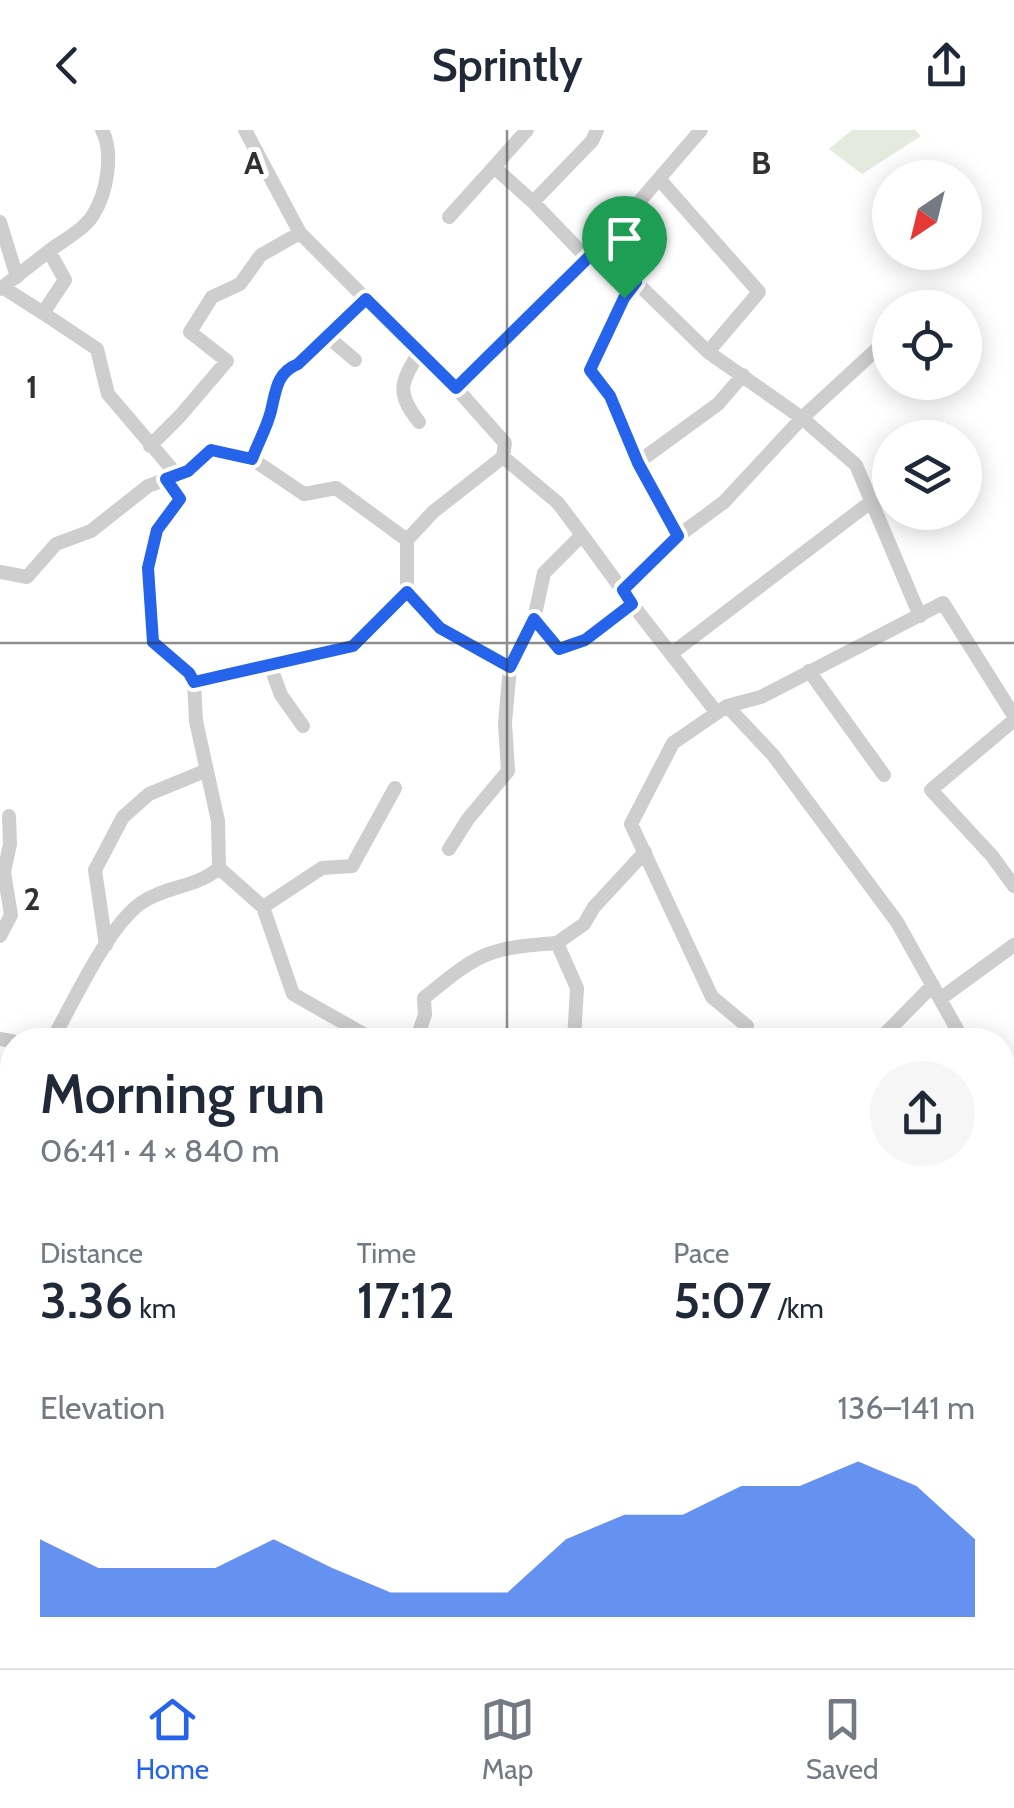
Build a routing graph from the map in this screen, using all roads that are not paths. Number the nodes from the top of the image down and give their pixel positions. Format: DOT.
graph roads {
  1 [pos="102,130"];
  2 [pos="245,130"];
  3 [pos="527,130"];
  4 [pos="598,130"];
  5 [pos="701,130"];
  6 [pos="494,166"];
  7 [pos="660,180"];
  8 [pos="534,202"];
  9 [pos="449,216"];
  10 [pos="0,222"];
  11 [pos="300,233"];
  12 [pos="602,244"];
  13 [pos="49,251"];
  14 [pos="588,258"];
  15 [pos="17,277"];
  16 [pos="636,282"];
  17 [pos="2,288"];
  18 [pos="366,299"];
  19 [pos="43,313"];
  20 [pos="328,337"];
  21 [pos="420,352"];
  22 [pos="708,352"];
  23 [pos="872,354"];
  24 [pos="355,360"];
  25 [pos="743,375"];
  26 [pos="456,388"];
  27 [pos="802,418"];
  28 [pos="419,422"];
  29 [pos="150,446"];
  30 [pos="503,457"];
  31 [pos="252,459"];
  32 [pos="638,463"];
  33 [pos="172,477"];
  34 [pos="872,501"];
  35 [pos="884,530"];
  36 [pos="582,535"];
  37 [pos="678,536"];
  38 [pos="407,540"];
  39 [pos="0,572"];
  40 [pos="623,590"];
  41 [pos="407,592"];
  42 [pos="632,604"];
  43 [pos="920,616"];
  44 [pos="534,619"];
  45 [pos="671,654"];
  46 [pos="270,665"];
  47 [pos="510,667"];
  48 [pos="808,671"];
  49 [pos="194,682"];
  50 [pos="722,710"];
  51 [pos="1014,718"];
  52 [pos="303,726"];
  53 [pos="205,771"];
  54 [pos="884,775"];
  55 [pos="396,788"];
  56 [pos="9,816"];
  57 [pos="449,849"];
  58 [pos="644,852"];
  59 [pos="219,868"];
  60 [pos="1014,886"];
  61 [pos="262,907"];
  62 [pos="0,936"];
  63 [pos="557,943"];
  64 [pos="106,945"];
  65 [pos="1014,945"];
  66 [pos="937,992"];
  67 [pos="59,1028"];
  68 [pos="353,1028"];
  69 [pos="420,1028"];
  70 [pos="575,1028"];
  71 [pos="746,1028"];
  72 [pos="894,1028"];
  73 [pos="956,1028"];
  1 -- 13 [label="street"];
  2 -- 11 [label="street"];
  3 -- 6 [label="street"];
  4 -- 8 [label="street"];
  5 -- 7 [label="street"];
  6 -- 8 [label="street"];
  6 -- 9 [label="street"];
  7 -- 12 [label="street"];
  7 -- 22 [label="street"];
  8 -- 14 [label="street"];
  10 -- 15 [label="street"];
  11 -- 18 [label="street"];
  11 -- 29 [label="street"];
  12 -- 14 [label="street"];
  12 -- 16 [label="street"];
  13 -- 15 [label="street"];
  13 -- 19 [label="street"];
  14 -- 26 [label="street"];
  15 -- 17 [label="street"];
  16 -- 22 [label="street"];
  16 -- 32 [label="street"];
  17 -- 19 [label="street"];
  18 -- 20 [label="street"];
  18 -- 21 [label="street"];
  19 -- 29 [label="street"];
  20 -- 24 [label="street"];
  20 -- 31 [label="street"];
  21 -- 26 [label="street"];
  21 -- 28 [label="street"];
  22 -- 25 [label="street"];
  23 -- 27 [label="street"];
  25 -- 27 [label="street"];
  25 -- 32 [label="street"];
  26 -- 30 [label="street"];
  27 -- 34 [label="street"];
  27 -- 37 [label="street"];
  29 -- 33 [label="street"];
  30 -- 36 [label="street"];
  30 -- 38 [label="street"];
  31 -- 33 [label="street"];
  31 -- 38 [label="street"];
  32 -- 37 [label="street"];
  33 -- 39 [label="street"];
  33 -- 49 [label="street"];
  34 -- 45 [label="street"];
  35 -- 43 [label="street"];
  36 -- 40 [label="street"];
  36 -- 44 [label="street"];
  37 -- 40 [label="street"];
  38 -- 41 [label="street"];
  40 -- 42 [label="street"];
  41 -- 46 [label="street"];
  41 -- 47 [label="street"];
  42 -- 44 [label="street"];
  42 -- 45 [label="street"];
  43 -- 48 [label="street"];
  43 -- 51 [label="street"];
  44 -- 47 [label="street"];
  45 -- 50 [label="street"];
  46 -- 49 [label="street"];
  46 -- 52 [label="street"];
  47 -- 57 [label="street"];
  48 -- 50 [label="street"];
  48 -- 54 [label="street"];
  49 -- 53 [label="street"];
  50 -- 58 [label="street"];
  50 -- 66 [label="street"];
  51 -- 60 [label="street"];
  53 -- 59 [label="street"];
  53 -- 64 [label="street"];
  55 -- 61 [label="street"];
  56 -- 62 [label="street"];
  58 -- 63 [label="street"];
  58 -- 71 [label="street"];
  59 -- 61 [label="street"];
  59 -- 64 [label="street"];
  61 -- 68 [label="street"];
  63 -- 69 [label="street"];
  63 -- 70 [label="street"];
  64 -- 67 [label="street"];
  65 -- 66 [label="street"];
  66 -- 72 [label="street"];
  66 -- 73 [label="street"];
}
